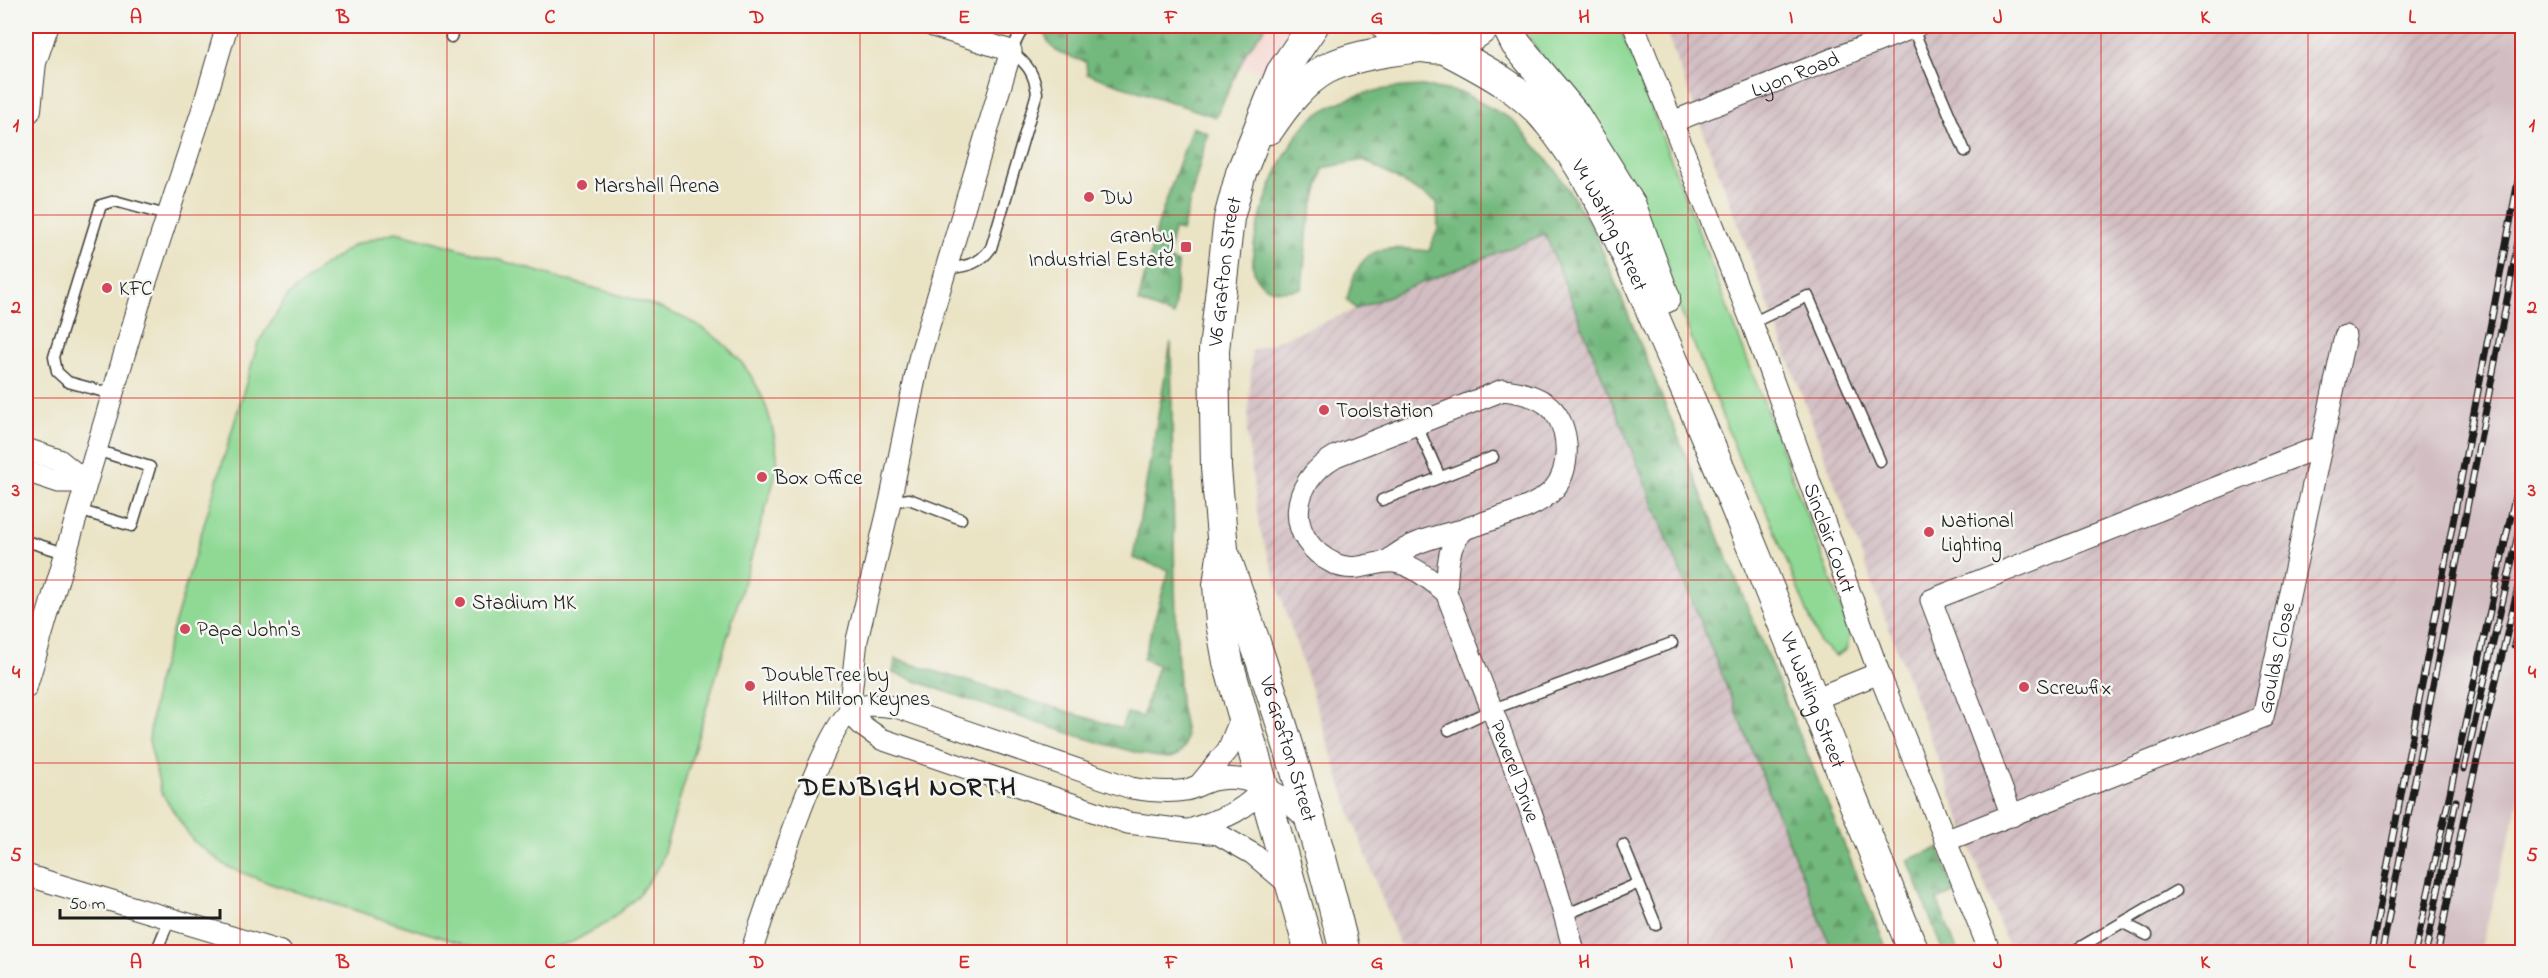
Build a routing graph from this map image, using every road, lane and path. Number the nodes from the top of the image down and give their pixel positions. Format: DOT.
graph roads {
  1 [pos="43,26"];
  2 [pos="227,26"];
  3 [pos="455,26"];
  4 [pos="933,26"];
  5 [pos="1024,26"];
  6 [pos="1313,26"];
  7 [pos="1386,26"];
  8 [pos="1486,26"];
  9 [pos="1508,26"];
  10 [pos="1634,26"];
  11 [pos="1915,26"];
  12 [pos="451,37"];
  13 [pos="1432,48"];
  14 [pos="1011,51"];
  15 [pos="28,66"];
  16 [pos="26,106"];
  17 [pos="1672,122"];
  18 [pos="1965,152"];
  19 [pos="1241,173"];
  20 [pos="166,215"];
  21 [pos="945,269"];
  22 [pos="1752,323"];
  23 [pos="2345,336"];
  24 [pos="112,394"];
  25 [pos="1416,424"];
  26 [pos="2319,447"];
  27 [pos="26,449"];
  28 [pos="1712,449"];
  29 [pos="96,450"];
  30 [pos="1493,457"];
  31 [pos="1880,461"];
  32 [pos="26,471"];
  33 [pos="1440,477"];
  34 [pos="86,482"];
  35 [pos="1382,500"];
  36 [pos="890,502"];
  37 [pos="78,510"];
  38 [pos="961,519"];
  39 [pos="1463,530"];
  40 [pos="26,541"];
  41 [pos="1223,549"];
  42 [pos="65,553"];
  43 [pos="1387,562"];
  44 [pos="1446,592"];
  45 [pos="1672,643"];
  46 [pos="1879,673"];
  47 [pos="1271,685"];
  48 [pos="26,688"];
  49 [pos="1812,700"];
  50 [pos="1494,709"];
  51 [pos="849,712"];
  52 [pos="1243,713"];
  53 [pos="1449,730"];
  54 [pos="1200,784"];
  55 [pos="1264,786"];
  56 [pos="2012,816"];
  57 [pos="1313,825"];
  58 [pos="1192,829"];
  59 [pos="1945,841"];
  60 [pos="1623,845"];
  61 [pos="26,875"];
  62 [pos="1639,883"];
  63 [pos="1292,887"];
  64 [pos="2176,891"];
  65 [pos="1565,915"];
  66 [pos="170,918"];
  67 [pos="2123,923"];
  68 [pos="1656,925"];
  69 [pos="2147,935"];
  70 [pos="156,952"];
  71 [pos="281,952"];
  72 [pos="751,952"];
  73 [pos="1310,952"];
  74 [pos="1346,952"];
  75 [pos="1574,952"];
  76 [pos="1914,952"];
  77 [pos="1990,952"];
  78 [pos="2072,952"];
  1 -- 15 [label="street"];
  2 -- 20 [label="street"];
  3 -- 12 [label="lane"];
  4 -- 14 [label="street"];
  5 -- 14 [label="lane"];
  6 -- 19 [label="street, V6 Grafton Street"];
  7 -- 13 [label="street, V4 Watling Street"];
  8 -- 13 [label="street, V6 Grafton Street"];
  9 -- 28 [label="street, V4 Watling Street"];
  10 -- 17 [label="street, Sinclair Court"];
  11 -- 17 [label="street, Lyon Road"];
  11 -- 18 [label="lane"];
  13 -- 19 [label="street, V6 Grafton Street"];
  13 -- 28 [label="street, V4 Watling Street"];
  14 -- 21 [label="street"];
  14 -- 21 [label="lane"];
  15 -- 16 [label="street"];
  17 -- 22 [label="street, Sinclair Court"];
  19 -- 41 [label="street, V6 Grafton Street"];
  20 -- 24 [label="street"];
  20 -- 24 [label="lane"];
  21 -- 36 [label="street"];
  22 -- 31 [label="lane"];
  22 -- 46 [label="street, Sinclair Court"];
  23 -- 26 [label="street, Goulds Close"];
  24 -- 29 [label="street"];
  25 -- 33 [label="lane"];
  25 -- 39 [label="street, Peverel Drive"];
  25 -- 43 [label="street, Peverel Drive"];
  26 -- 56 [label="street, Goulds Close"];
  26 -- 56 [label="street"];
  27 -- 34 [label="street"];
  28 -- 49 [label="street, V4 Watling Street"];
  29 -- 34 [label="street"];
  29 -- 37 [label="lane"];
  30 -- 33 [label="lane"];
  32 -- 34 [label="street"];
  33 -- 35 [label="lane"];
  34 -- 37 [label="street"];
  36 -- 38 [label="lane"];
  36 -- 51 [label="street"];
  37 -- 42 [label="street"];
  39 -- 43 [label="street, Peverel Drive"];
  39 -- 44 [label="street, Peverel Drive"];
  40 -- 42 [label="lane"];
  41 -- 47 [label="street, V6 Grafton Street"];
  41 -- 52 [label="street, V6 Grafton Street"];
  42 -- 48 [label="street"];
  43 -- 44 [label="street, Peverel Drive"];
  44 -- 50 [label="street, Peverel Drive"];
  45 -- 50 [label="lane"];
  46 -- 49 [label="street"];
  46 -- 59 [label="street, Sinclair Court"];
  47 -- 55 [label="street"];
  47 -- 57 [label="street, V6 Grafton Street"];
  49 -- 76 [label="street, V4 Watling Street"];
  50 -- 53 [label="lane"];
  50 -- 65 [label="street, Peverel Drive"];
  51 -- 54 [label="street"];
  51 -- 58 [label="street"];
  51 -- 72 [label="street"];
  52 -- 54 [label="street"];
  52 -- 55 [label="street, V6 Grafton Street"];
  54 -- 55 [label="street"];
  55 -- 57 [label="street"];
  55 -- 58 [label="street"];
  55 -- 63 [label="street, V6 Grafton Street"];
  56 -- 59 [label="street, Goulds Close"];
  57 -- 74 [label="street, V6 Grafton Street"];
  58 -- 63 [label="street"];
  59 -- 77 [label="street, Sinclair Court"];
  60 -- 62 [label="lane"];
  61 -- 66 [label="street"];
  62 -- 65 [label="lane"];
  62 -- 68 [label="lane"];
  63 -- 73 [label="street, V6 Grafton Street"];
  64 -- 67 [label="lane"];
  65 -- 75 [label="street, Peverel Drive"];
  66 -- 70 [label="lane"];
  66 -- 71 [label="street"];
  67 -- 69 [label="lane"];
  67 -- 78 [label="lane"];
}
